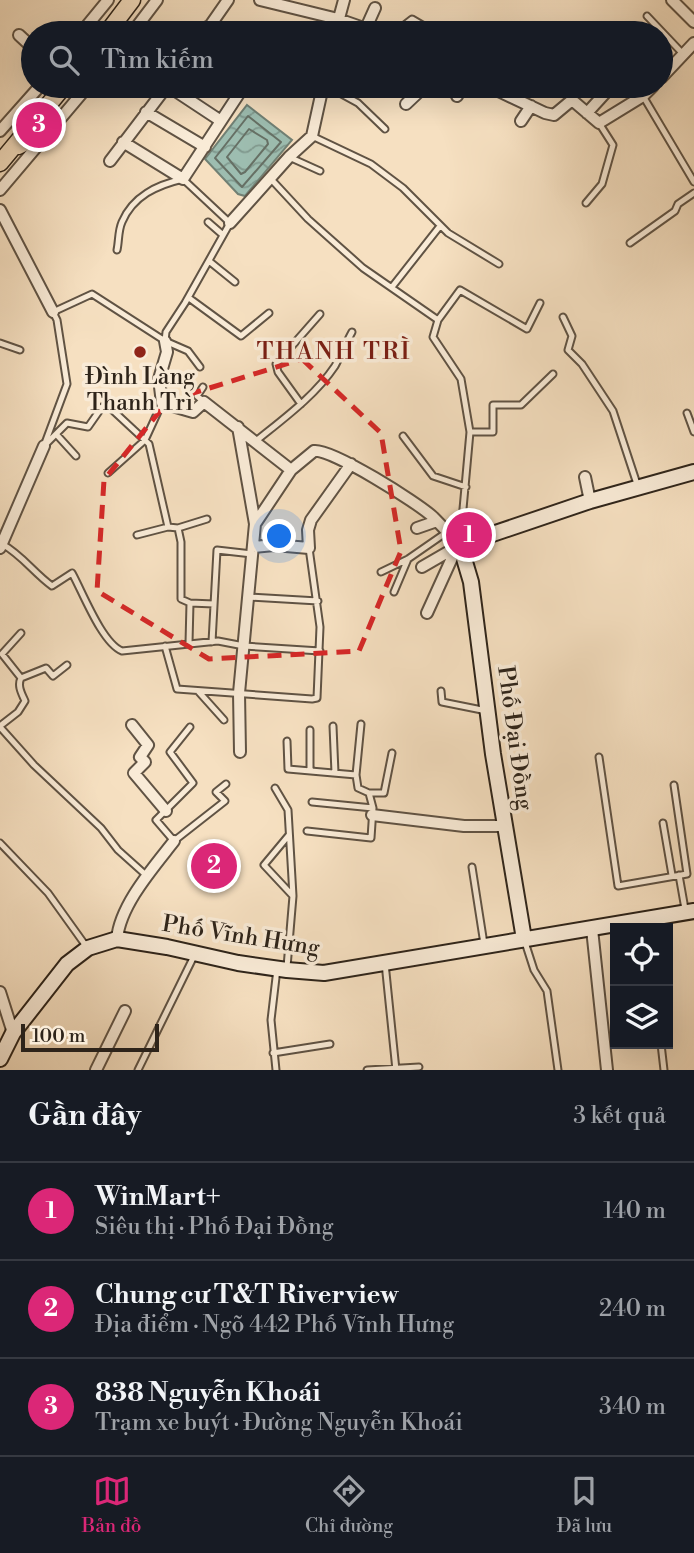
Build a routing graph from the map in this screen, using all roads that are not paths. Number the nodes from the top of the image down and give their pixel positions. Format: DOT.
graph roads {
  1 [pos="108,0"];
  2 [pos="132,0"];
  3 [pos="145,0"];
  4 [pos="157,0"];
  5 [pos="228,0"];
  6 [pos="260,0"];
  7 [pos="344,0"];
  8 [pos="672,0"];
  9 [pos="374,8"];
  10 [pos="647,16"];
  11 [pos="121,17"];
  12 [pos="338,19"];
  13 [pos="91,21"];
  14 [pos="118,21"];
  15 [pos="141,21"];
  16 [pos="213,21"];
  17 [pos="344,21"];
  18 [pos="369,21"];
  19 [pos="653,21"];
  20 [pos="694,22"];
  21 [pos="673,37"];
  22 [pos="690,51"];
  23 [pos="673,67"];
  24 [pos="29,98"];
  25 [pos="54,98"];
  26 [pos="78,98"];
  27 [pos="158,98"];
  28 [pos="186,98"];
  29 [pos="235,98"];
  30 [pos="322,98"];
  31 [pos="348,98"];
  32 [pos="412,98"];
  33 [pos="514,98"];
  34 [pos="601,98"];
  35 [pos="640,98"];
  36 [pos="644,98"];
  37 [pos="406,104"];
  38 [pos="531,106"];
  39 [pos="146,112"];
  40 [pos="587,113"];
  41 [pos="221,121"];
  42 [pos="521,121"];
  43 [pos="599,123"];
  44 [pos="385,129"];
  45 [pos="50,130"];
  46 [pos="0,131"];
  47 [pos="312,136"];
  48 [pos="123,142"];
  49 [pos="205,146"];
  50 [pos="6,156"];
  51 [pos="289,157"];
  52 [pos="110,161"];
  53 [pos="320,172"];
  54 [pos="692,173"];
  55 [pos="0,174"];
  56 [pos="270,178"];
  57 [pos="183,180"];
  58 [pos="694,182"];
  59 [pos="0,190"];
  60 [pos="694,193"];
  61 [pos="586,203"];
  62 [pos="0,210"];
  63 [pos="208,222"];
  64 [pos="230,223"];
  65 [pos="440,226"];
  66 [pos="223,235"];
  67 [pos="630,243"];
  68 [pos="117,250"];
  69 [pos="209,261"];
  70 [pos="499,264"];
  71 [pos="235,271"];
  72 [pos="392,287"];
  73 [pos="188,298"];
  74 [pos="540,303"];
  75 [pos="53,312"];
  76 [pos="269,313"];
  77 [pos="320,314"];
  78 [pos="563,317"];
  79 [pos="438,320"];
  80 [pos="352,332"];
  81 [pos="165,341"];
  82 [pos="0,343"];
  83 [pos="20,350"];
  84 [pos="200,367"];
  85 [pos="553,374"];
  86 [pos="202,387"];
  87 [pos="204,402"];
  88 [pos="162,403"];
  89 [pos="301,404"];
  90 [pos="687,413"];
  91 [pos="239,427"];
  92 [pos="470,432"];
  93 [pos="694,432"];
  94 [pos="56,434"];
  95 [pos="403,436"];
  96 [pos="145,440"];
  97 [pos="256,442"];
  98 [pos="44,446"];
  99 [pos="76,456"];
  100 [pos="351,464"];
  101 [pos="291,470"];
  102 [pos="694,472"];
  103 [pos="108,473"];
  104 [pos="585,477"];
  105 [pos="466,486"];
  106 [pos="638,487"];
  107 [pos="590,501"];
  108 [pos="207,519"];
  109 [pos="437,521"];
  110 [pos="255,524"];
  111 [pos="168,527"];
  112 [pos="178,528"];
  113 [pos="417,528"];
  114 [pos="447,531"];
  115 [pos="138,535"];
  116 [pos="1,546"];
  117 [pos="459,546"];
  118 [pos="309,548"];
  119 [pos="253,550"];
  120 [pos="408,559"];
  121 [pos="422,567"];
  122 [pos="381,572"];
  123 [pos="394,592"];
  124 [pos="248,597"];
  125 [pos="317,601"];
  126 [pos="190,603"];
  127 [pos="214,604"];
  128 [pos="427,613"];
  129 [pos="21,633"];
  130 [pos="212,642"];
  131 [pos="188,643"];
  132 [pos="165,646"];
  133 [pos="244,646"];
  134 [pos="320,651"];
  135 [pos="67,665"];
  136 [pos="20,678"];
  137 [pos="198,691"];
  138 [pos="440,691"];
  139 [pos="239,693"];
  140 [pos="487,711"];
  141 [pos="224,720"];
  142 [pos="361,724"];
  143 [pos="132,725"];
  144 [pos="0,726"];
  145 [pos="333,726"];
  146 [pos="190,727"];
  147 [pos="310,730"];
  148 [pos="287,741"];
  149 [pos="240,752"];
  150 [pos="392,753"];
  151 [pos="599,757"];
  152 [pos="310,771"];
  153 [pos="335,773"];
  154 [pos="356,775"];
  155 [pos="226,784"];
  156 [pos="674,785"];
  157 [pos="275,788"];
  158 [pos="369,793"];
  159 [pos="312,802"];
  160 [pos="166,811"];
  161 [pos="372,811"];
  162 [pos="663,823"];
  163 [pos="505,826"];
  164 [pos="307,831"];
  165 [pos="289,835"];
  166 [pos="174,841"];
  167 [pos="0,843"];
  168 [pos="472,867"];
  169 [pos="675,875"];
  170 [pos="147,876"];
  171 [pos="293,896"];
  172 [pos="690,912"];
  173 [pos="651,923"];
  174 [pos="596,924"];
  175 [pos="610,924"];
  176 [pos="117,939"];
  177 [pos="524,939"];
  178 [pos="484,945"];
  179 [pos="88,948"];
  180 [pos="195,954"];
  181 [pos="385,963"];
  182 [pos="282,970"];
  183 [pos="0,992"];
  184 [pos="125,1011"];
  185 [pos="13,1033"];
  186 [pos="330,1044"];
  187 [pos="662,1049"];
  188 [pos="273,1053"];
  189 [pos="0,1059"];
  190 [pos="419,1067"];
  191 [pos="396,1069"];
  192 [pos="96,1070"];
  193 [pos="138,1070"];
  194 [pos="276,1070"];
  195 [pos="367,1070"];
  196 [pos="558,1070"];
  197 [pos="607,1070"];
  198 [pos="664,1070"];
  1 -- 13 [label="street"];
  2 -- 11 [label="main road"];
  3 -- 11 [label="main road"];
  4 -- 15 [label="street"];
  5 -- 16 [label="street"];
  6 -- 12 [label="street"];
  7 -- 12 [label="street"];
  8 -- 20 [label="street"];
  9 -- 18 [label="street"];
  10 -- 19 [label="lane"];
  11 -- 14 [label="main road"];
  12 -- 17 [label="street"];
  21 -- 22 [label="lane"];
  22 -- 23 [label="street"];
  24 -- 46 [label="street"];
  25 -- 50 [label="main road"];
  26 -- 45 [label="street"];
  27 -- 39 [label="street"];
  28 -- 41 [label="street"];
  29 -- 41 [label="street"];
  30 -- 47 [label="street"];
  31 -- 44 [label="lane"];
  32 -- 37 [label="street"];
  33 -- 38 [label="street"];
  34 -- 40 [label="street"];
  35 -- 43 [label="street"];
  36 -- 54 [label="lane"];
  38 -- 40 [label="street"];
  38 -- 42 [label="street"];
  39 -- 48 [label="street"];
  39 -- 49 [label="street"];
  40 -- 43 [label="street"];
  41 -- 49 [label="street"];
  43 -- 61 [label="lane"];
  45 -- 50 [label="main road"];
  45 -- 59 [label="street"];
  47 -- 51 [label="street"];
  47 -- 65 [label="lane"];
  48 -- 52 [label="street"];
  48 -- 57 [label="street"];
  49 -- 57 [label="street"];
  50 -- 55 [label="main road"];
  51 -- 53 [label="lane"];
  51 -- 56 [label="street"];
  54 -- 58 [label="lane"];
  56 -- 64 [label="street"];
  56 -- 72 [label="lane"];
  57 -- 64 [label="lane"];
  57 -- 68 [label="lane"];
  60 -- 67 [label="lane"];
  62 -- 75 [label="street"];
  63 -- 66 [label="lane"];
  64 -- 66 [label="lane"];
  65 -- 70 [label="lane"];
  65 -- 72 [label="lane"];
  66 -- 69 [label="lane"];
  69 -- 71 [label="lane"];
  69 -- 73 [label="lane"];
  72 -- 79 [label="lane"];
  73 -- 76 [label="lane"];
  73 -- 81 [label="lane"];
  74 -- 79 [label="lane"];
  75 -- 81 [label="lane"];
  75 -- 98 [label="lane"];
  77 -- 89 [label="lane"];
  78 -- 106 [label="lane"];
  79 -- 92 [label="lane"];
  80 -- 89 [label="lane"];
  81 -- 84 [label="lane"];
  81 -- 88 [label="street"];
  82 -- 83 [label="lane"];
  85 -- 92 [label="lane"];
  86 -- 87 [label="lane"];
  87 -- 88 [label="street"];
  87 -- 91 [label="street"];
  88 -- 96 [label="lane"];
  89 -- 97 [label="lane"];
  90 -- 93 [label="lane"];
  91 -- 97 [label="street"];
  91 -- 110 [label="street"];
  92 -- 105 [label="lane"];
  94 -- 96 [label="lane"];
  94 -- 98 [label="lane"];
  94 -- 99 [label="lane"];
  95 -- 105 [label="lane"];
  96 -- 103 [label="lane"];
  96 -- 111 [label="lane"];
  97 -- 101 [label="street"];
  98 -- 116 [label="street"];
  100 -- 101 [label="street, Phố Đại Đồng"];
  100 -- 109 [label="street, Phố Đại Đồng"];
  100 -- 118 [label="street"];
  101 -- 110 [label="street"];
  102 -- 106 [label="main road"];
  104 -- 107 [label="street"];
  105 -- 117 [label="lane"];
  106 -- 107 [label="main road"];
  107 -- 117 [label="main road"];
  108 -- 112 [label="lane"];
  109 -- 113 [label="street"];
  109 -- 114 [label="street, Phố Đại Đồng"];
  110 -- 119 [label="street"];
  111 -- 112 [label="lane"];
  111 -- 115 [label="lane"];
  112 -- 126 [label="lane"];
  114 -- 117 [label="street, Phố Đại Đồng"];
  114 -- 120 [label="lane"];
  116 -- 132 [label="lane"];
  117 -- 121 [label="street"];
  117 -- 128 [label="street"];
  117 -- 140 [label="main road, Phố Đại Đồng"];
  118 -- 119 [label="street"];
  118 -- 125 [label="lane"];
  119 -- 124 [label="street"];
  119 -- 127 [label="lane"];
  120 -- 122 [label="lane"];
  120 -- 123 [label="lane"];
  124 -- 125 [label="lane"];
  124 -- 133 [label="street"];
  125 -- 134 [label="lane"];
  126 -- 127 [label="lane"];
  126 -- 131 [label="lane"];
  127 -- 130 [label="lane"];
  129 -- 136 [label="lane"];
  130 -- 131 [label="lane"];
  130 -- 133 [label="lane"];
  131 -- 132 [label="lane"];
  132 -- 137 [label="lane"];
  133 -- 134 [label="lane"];
  133 -- 139 [label="street"];
  134 -- 139 [label="lane"];
  135 -- 136 [label="lane"];
  136 -- 144 [label="lane"];
  137 -- 139 [label="lane"];
  137 -- 141 [label="lane"];
  138 -- 140 [label="lane"];
  139 -- 149 [label="street"];
  140 -- 163 [label="main road, Phố Đại Đồng"];
  142 -- 154 [label="lane"];
  143 -- 160 [label="street"];
  144 -- 170 [label="lane"];
  145 -- 153 [label="lane"];
  146 -- 160 [label="lane"];
  147 -- 152 [label="lane"];
  148 -- 152 [label="lane"];
  150 -- 158 [label="lane"];
  151 -- 169 [label="lane"];
  152 -- 153 [label="lane"];
  153 -- 154 [label="lane"];
  154 -- 158 [label="lane"];
  155 -- 166 [label="lane"];
  156 -- 169 [label="lane"];
  157 -- 165 [label="lane"];
  158 -- 161 [label="lane"];
  159 -- 161 [label="lane"];
  160 -- 166 [label="lane"];
  161 -- 163 [label="street"];
  161 -- 164 [label="lane"];
  162 -- 169 [label="lane"];
  163 -- 177 [label="main road, Phố Đại Đồng"];
  165 -- 171 [label="lane"];
  165 -- 171 [label="lane"];
  166 -- 170 [label="street"];
  167 -- 179 [label="lane"];
  168 -- 178 [label="lane"];
  169 -- 172 [label="lane"];
  170 -- 176 [label="street"];
  171 -- 182 [label="lane"];
  172 -- 173 [label="main road, Phố Vĩnh Hưng"];
  174 -- 175 [label="main road, Phố Vĩnh Hưng"];
  174 -- 177 [label="main road, Phố Vĩnh Hưng"];
  174 -- 197 [label="street"];
  176 -- 179 [label="main road, Phố Vĩnh Hưng"];
  176 -- 180 [label="main road, Phố Vĩnh Hưng"];
  177 -- 178 [label="main road, Phố Vĩnh Hưng"];
  177 -- 196 [label="lane"];
  178 -- 181 [label="main road, Phố Vĩnh Hưng"];
  179 -- 185 [label="main road, Phố Vĩnh Hưng"];
  180 -- 182 [label="main road, Phố Vĩnh Hưng"];
  180 -- 193 [label="lane"];
  181 -- 182 [label="main road, Phố Vĩnh Hưng"];
  181 -- 191 [label="lane"];
  182 -- 188 [label="lane"];
  183 -- 185 [label="street"];
  184 -- 192 [label="street"];
  185 -- 189 [label="main road, Phố Vĩnh Hưng"];
  186 -- 188 [label="lane"];
  187 -- 198 [label="lane"];
  188 -- 194 [label="lane"];
  190 -- 191 [label="lane"];
  191 -- 195 [label="lane"];
}
